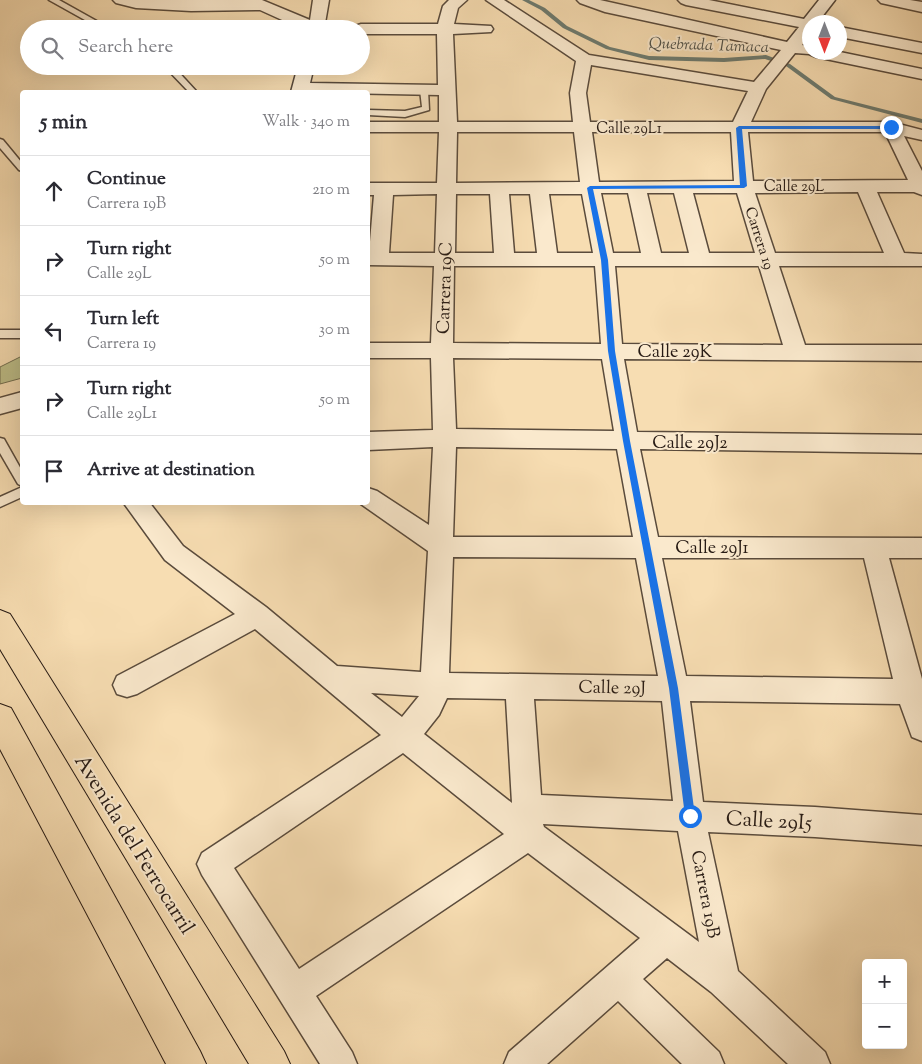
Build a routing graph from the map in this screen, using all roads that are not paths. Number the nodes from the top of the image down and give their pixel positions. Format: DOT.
graph roads {
  1 [pos="53,0"];
  2 [pos="122,0"];
  3 [pos="321,0"];
  4 [pos="459,0"];
  5 [pos="494,0"];
  6 [pos="585,0"];
  7 [pos="686,0"];
  8 [pos="827,0"];
  9 [pos="886,0"];
  10 [pos="607,3"];
  11 [pos="922,7"];
  12 [pos="816,15"];
  13 [pos="91,20"];
  14 [pos="296,20"];
  15 [pos="318,20"];
  16 [pos="802,23"];
  17 [pos="445,28"];
  18 [pos="370,29"];
  19 [pos="485,29"];
  20 [pos="802,33"];
  21 [pos="847,33"];
  22 [pos="922,48"];
  23 [pos="788,51"];
  24 [pos="802,51"];
  25 [pos="847,58"];
  26 [pos="584,59"];
  27 [pos="922,74"];
  28 [pos="177,75"];
  29 [pos="303,75"];
  30 [pos="764,81"];
  31 [pos="191,90"];
  32 [pos="299,90"];
  33 [pos="424,90"];
  34 [pos="448,90"];
  35 [pos="370,113"];
  36 [pos="370,127"];
  37 [pos="448,127"];
  38 [pos="891,127"];
  39 [pos="583,128"];
  40 [pos="739,128"];
  41 [pos="922,134"];
  42 [pos="0,142"];
  43 [pos="20,166"];
  44 [pos="744,186"];
  45 [pos="865,186"];
  46 [pos="636,187"];
  47 [pos="682,187"];
  48 [pos="921,187"];
  49 [pos="445,188"];
  50 [pos="499,188"];
  51 [pos="539,188"];
  52 [pos="590,188"];
  53 [pos="376,189"];
  54 [pos="373,259"];
  55 [pos="445,259"];
  56 [pos="504,259"];
  57 [pos="548,259"];
  58 [pos="604,260"];
  59 [pos="653,260"];
  60 [pos="701,260"];
  61 [pos="767,260"];
  62 [pos="897,260"];
  63 [pos="922,260"];
  64 [pos="0,334"];
  65 [pos="20,334"];
  66 [pos="370,350"];
  67 [pos="442,350"];
  68 [pos="612,351"];
  69 [pos="796,352"];
  70 [pos="922,353"];
  71 [pos="20,401"];
  72 [pos="0,406"];
  73 [pos="445,438"];
  74 [pos="370,441"];
  75 [pos="627,441"];
  76 [pos="0,442"];
  77 [pos="922,444"];
  78 [pos="20,477"];
  79 [pos="20,493"];
  80 [pos="370,499"];
  81 [pos="0,502"];
  82 [pos="137,505"];
  83 [pos="442,547"];
  84 [pos="646,548"];
  85 [pos="874,548"];
  86 [pos="922,548"];
  87 [pos="257,615"];
  88 [pos="0,623"];
  89 [pos="332,678"];
  90 [pos="434,684"];
  91 [pos="127,686"];
  92 [pos="519,686"];
  93 [pos="674,688"];
  94 [pos="916,692"];
  95 [pos="922,728"];
  96 [pos="405,735"];
  97 [pos="5,736"];
  98 [pos="690,816"];
  99 [pos="528,822"];
  100 [pos="922,830"];
  101 [pos="666,937"];
  102 [pos="619,979"];
  103 [pos="723,980"];
  104 [pos="293,992"];
  105 [pos="187,1064"];
  106 [pos="271,1064"];
  107 [pos="340,1064"];
  108 [pos="521,1064"];
  109 [pos="707,1064"];
  110 [pos="814,1064"];
  1 -- 13 [label="lane"];
  2 -- 14 [label="street"];
  3 -- 15 [label="street"];
  4 -- 17 [label="street"];
  5 -- 26 [label="street"];
  6 -- 10 [label="street"];
  7 -- 16 [label="street"];
  8 -- 12 [label="street"];
  9 -- 11 [label="street"];
  10 -- 23 [label="street"];
  17 -- 18 [label="street"];
  17 -- 19 [label="street"];
  17 -- 34 [label="street, Carrera 19C"];
  20 -- 23 [label="street"];
  21 -- 22 [label="street"];
  23 -- 24 [label="street"];
  23 -- 30 [label="street"];
  25 -- 27 [label="street"];
  26 -- 30 [label="street"];
  26 -- 39 [label="street, Carrera 19B"];
  28 -- 31 [label="lane"];
  29 -- 32 [label="street"];
  30 -- 40 [label="street"];
  32 -- 33 [label="street"];
  33 -- 34 [label="street"];
  33 -- 35 [label="lane"];
  34 -- 37 [label="street, Carrera 19C"];
  36 -- 37 [label="street, Calle 29L1"];
  37 -- 39 [label="street, Calle 29L1"];
  37 -- 49 [label="street, Carrera 19C"];
  38 -- 40 [label="street, Calle 29L1"];
  38 -- 41 [label="street, Calle 29L1"];
  38 -- 48 [label="street"];
  39 -- 40 [label="street, Calle 29L1"];
  39 -- 52 [label="street, Carrera 19B"];
  40 -- 44 [label="street, Carrera 19"];
  42 -- 43 [label="lane"];
  44 -- 45 [label="street, Calle 29L"];
  44 -- 47 [label="street, Calle 29L"];
  44 -- 61 [label="street, Carrera 19"];
  45 -- 48 [label="street, Calle 29L"];
  45 -- 62 [label="street"];
  46 -- 47 [label="street, Calle 29L"];
  46 -- 52 [label="street, Calle 29L"];
  46 -- 59 [label="street"];
  47 -- 60 [label="street"];
  49 -- 50 [label="street, Calle 29L"];
  49 -- 53 [label="street, Calle 29L"];
  49 -- 55 [label="street, Carrera 19C"];
  50 -- 51 [label="street, Calle 29L"];
  50 -- 56 [label="street"];
  51 -- 52 [label="street, Calle 29L"];
  51 -- 57 [label="street"];
  52 -- 58 [label="street, Carrera 19B"];
  53 -- 54 [label="street"];
  54 -- 55 [label="street"];
  55 -- 56 [label="street"];
  55 -- 67 [label="street, Carrera 19C"];
  56 -- 57 [label="street"];
  57 -- 58 [label="street"];
  58 -- 59 [label="street"];
  58 -- 68 [label="street, Carrera 19B"];
  59 -- 60 [label="street"];
  60 -- 61 [label="street"];
  61 -- 62 [label="street"];
  61 -- 69 [label="street, Carrera 19"];
  62 -- 63 [label="street"];
  64 -- 65 [label="lane"];
  66 -- 67 [label="street, Calle 29K"];
  67 -- 68 [label="street, Calle 29K"];
  67 -- 73 [label="street, Carrera 19C"];
  68 -- 69 [label="street, Calle 29K"];
  68 -- 75 [label="street, Carrera 19B"];
  69 -- 70 [label="street, Calle 29K"];
  71 -- 72 [label="street"];
  73 -- 74 [label="street, Calle 29J2"];
  73 -- 75 [label="street, Calle 29J2"];
  73 -- 83 [label="street, Carrera 19C"];
  75 -- 77 [label="street, Calle 29J2"];
  75 -- 84 [label="street, Carrera 19B"];
  76 -- 78 [label="lane"];
  79 -- 81 [label="lane"];
  80 -- 83 [label="street"];
  82 -- 87 [label="street"];
  83 -- 84 [label="street, Calle 29J1"];
  83 -- 90 [label="street, Carrera 19C"];
  84 -- 85 [label="street, Calle 29J1"];
  84 -- 93 [label="street, Carrera 19B"];
  85 -- 86 [label="street, Calle 29J1"];
  85 -- 94 [label="street"];
  87 -- 89 [label="street"];
  87 -- 91 [label="street"];
  88 -- 106 [label="main road, Avenida del Ferrocarril"];
  89 -- 90 [label="street, Calle 29J"];
  89 -- 96 [label="street"];
  90 -- 92 [label="street, Calle 29J"];
  90 -- 96 [label="street, Carrera 19C"];
  92 -- 93 [label="street, Calle 29J"];
  92 -- 99 [label="street"];
  93 -- 94 [label="street, Calle 29J"];
  93 -- 98 [label="street, Carrera 19B"];
  94 -- 95 [label="street"];
  96 -- 99 [label="street"];
  96 -- 104 [label="street, Carrera 19C"];
  97 -- 105 [label="main road"];
  98 -- 99 [label="street, Calle 29I5"];
  98 -- 100 [label="street, Calle 29I5"];
  98 -- 103 [label="street, Carrera 19B"];
  99 -- 101 [label="street"];
  99 -- 104 [label="street"];
  101 -- 102 [label="street"];
  101 -- 103 [label="street"];
  102 -- 108 [label="street"];
  102 -- 109 [label="street"];
  103 -- 110 [label="street"];
  104 -- 107 [label="street"];
}
